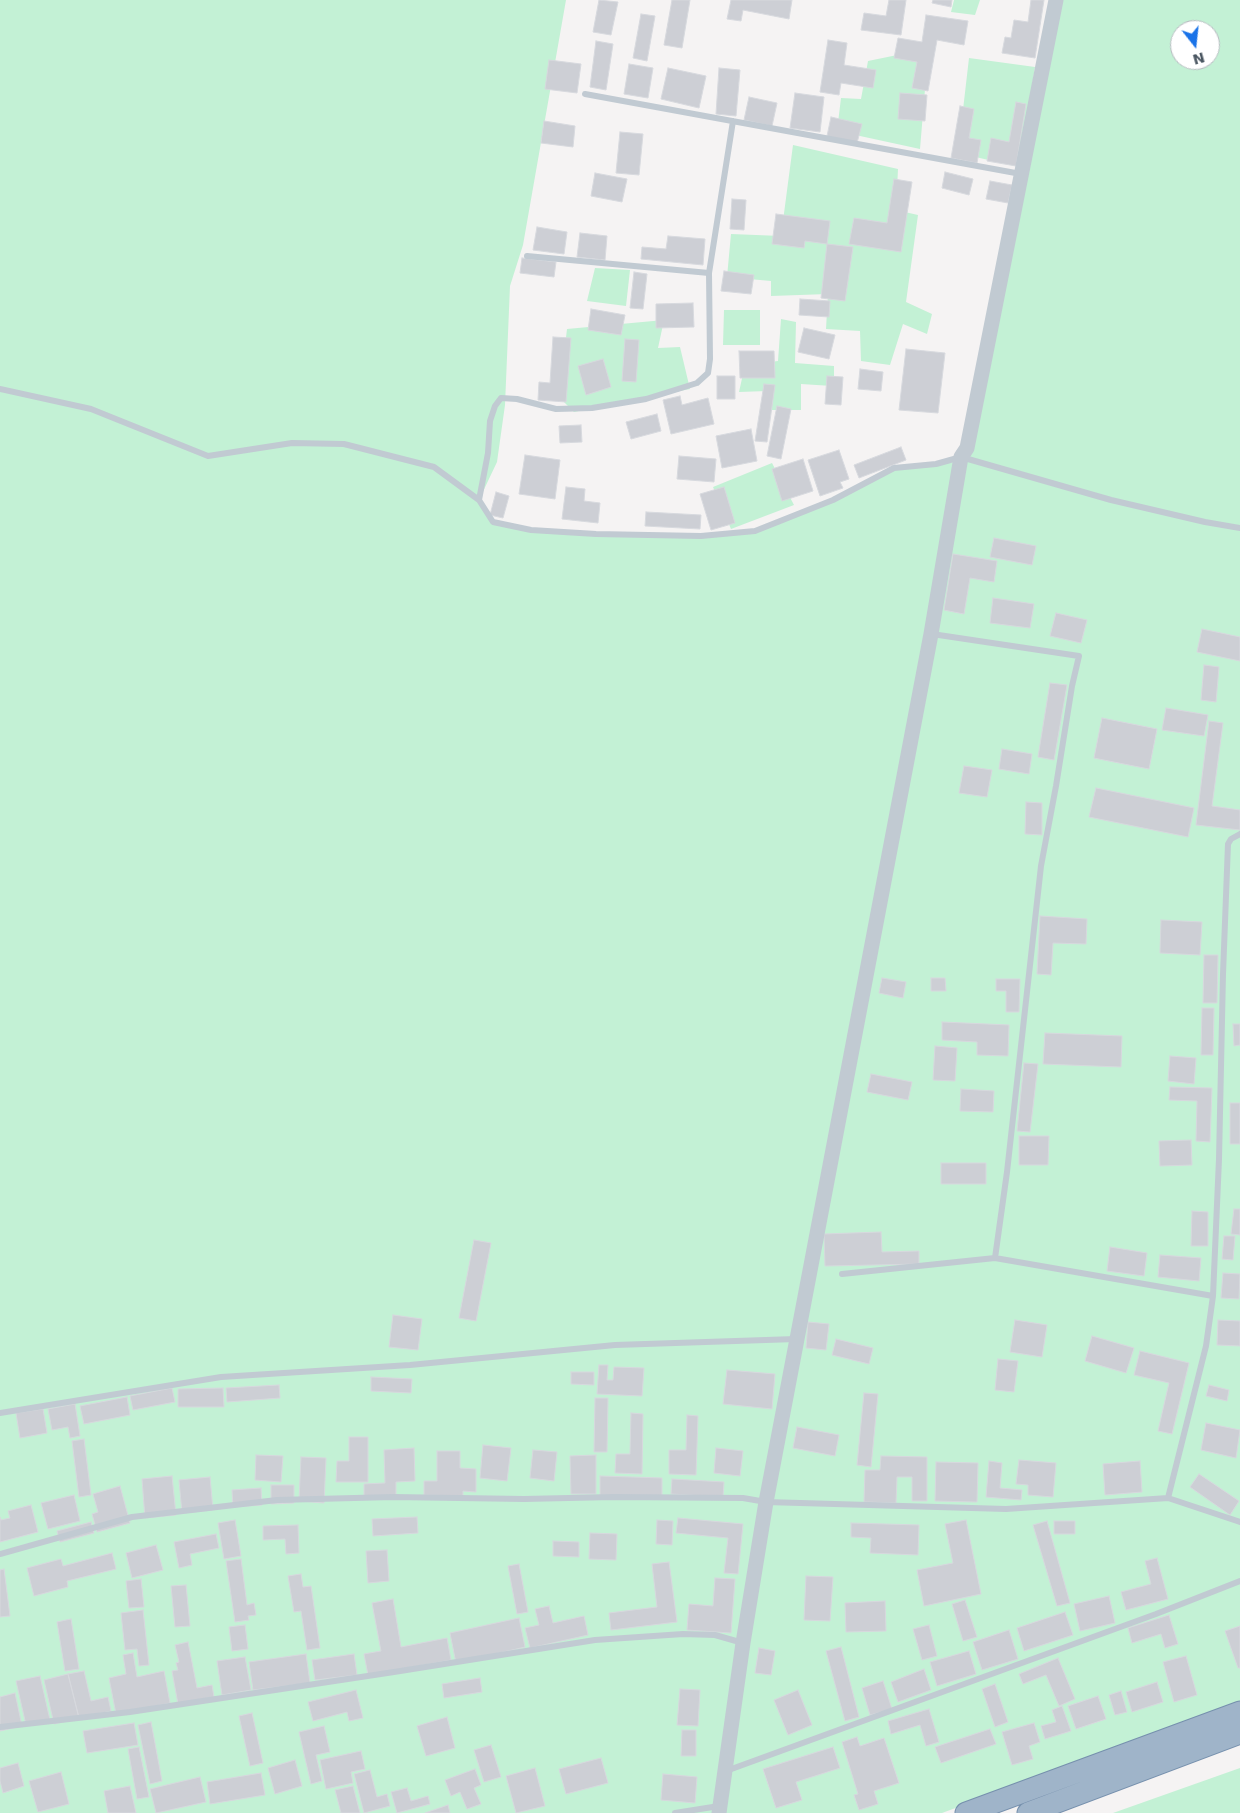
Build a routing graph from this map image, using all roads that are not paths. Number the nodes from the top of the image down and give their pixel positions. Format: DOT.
graph roads {
  1 [pos="1056,0"];
  2 [pos="585,94"];
  3 [pos="733,121"];
  4 [pos="1021,174"];
  5 [pos="527,256"];
  6 [pos="709,273"];
  7 [pos="0,389"];
  8 [pos="960,457"];
  9 [pos="479,500"];
  10 [pos="1240,528"];
  11 [pos="930,634"];
  12 [pos="1240,834"];
  13 [pos="995,1258"];
  14 [pos="842,1274"];
  15 [pos="1213,1296"];
  16 [pos="797,1339"];
  17 [pos="0,1412"];
  18 [pos="1168,1498"];
  19 [pos="766,1502"];
  20 [pos="1240,1522"];
  21 [pos="0,1554"];
  22 [pos="1240,1581"];
  23 [pos="743,1643"];
  24 [pos="1240,1712"];
  25 [pos="0,1727"];
  26 [pos="1240,1733"];
  27 [pos="724,1771"];
  28 [pos="719,1810"];
  29 [pos="675,1813"];
  30 [pos="966,1813"];
  31 [pos="1028,1813"];
  1 -- 4 [label="street"];
  2 -- 3 [label="lane"];
  3 -- 4 [label="lane"];
  3 -- 6 [label="lane"];
  4 -- 8 [label="street"];
  5 -- 6 [label="lane"];
  6 -- 9 [label="lane"];
  7 -- 9 [label="lane"];
  8 -- 9 [label="lane"];
  8 -- 10 [label="lane"];
  8 -- 11 [label="street"];
  11 -- 13 [label="lane"];
  11 -- 16 [label="street"];
  12 -- 15 [label="lane"];
  13 -- 14 [label="lane"];
  13 -- 15 [label="lane"];
  15 -- 18 [label="lane"];
  16 -- 17 [label="lane"];
  16 -- 19 [label="street"];
  18 -- 19 [label="lane"];
  18 -- 20 [label="lane"];
  19 -- 21 [label="lane"];
  19 -- 23 [label="street"];
  22 -- 27 [label="lane"];
  23 -- 25 [label="lane"];
  23 -- 27 [label="street"];
  24 -- 30 [label="highway"];
  26 -- 31 [label="highway"];
  27 -- 28 [label="street"];
  28 -- 29 [label="lane"];
}
